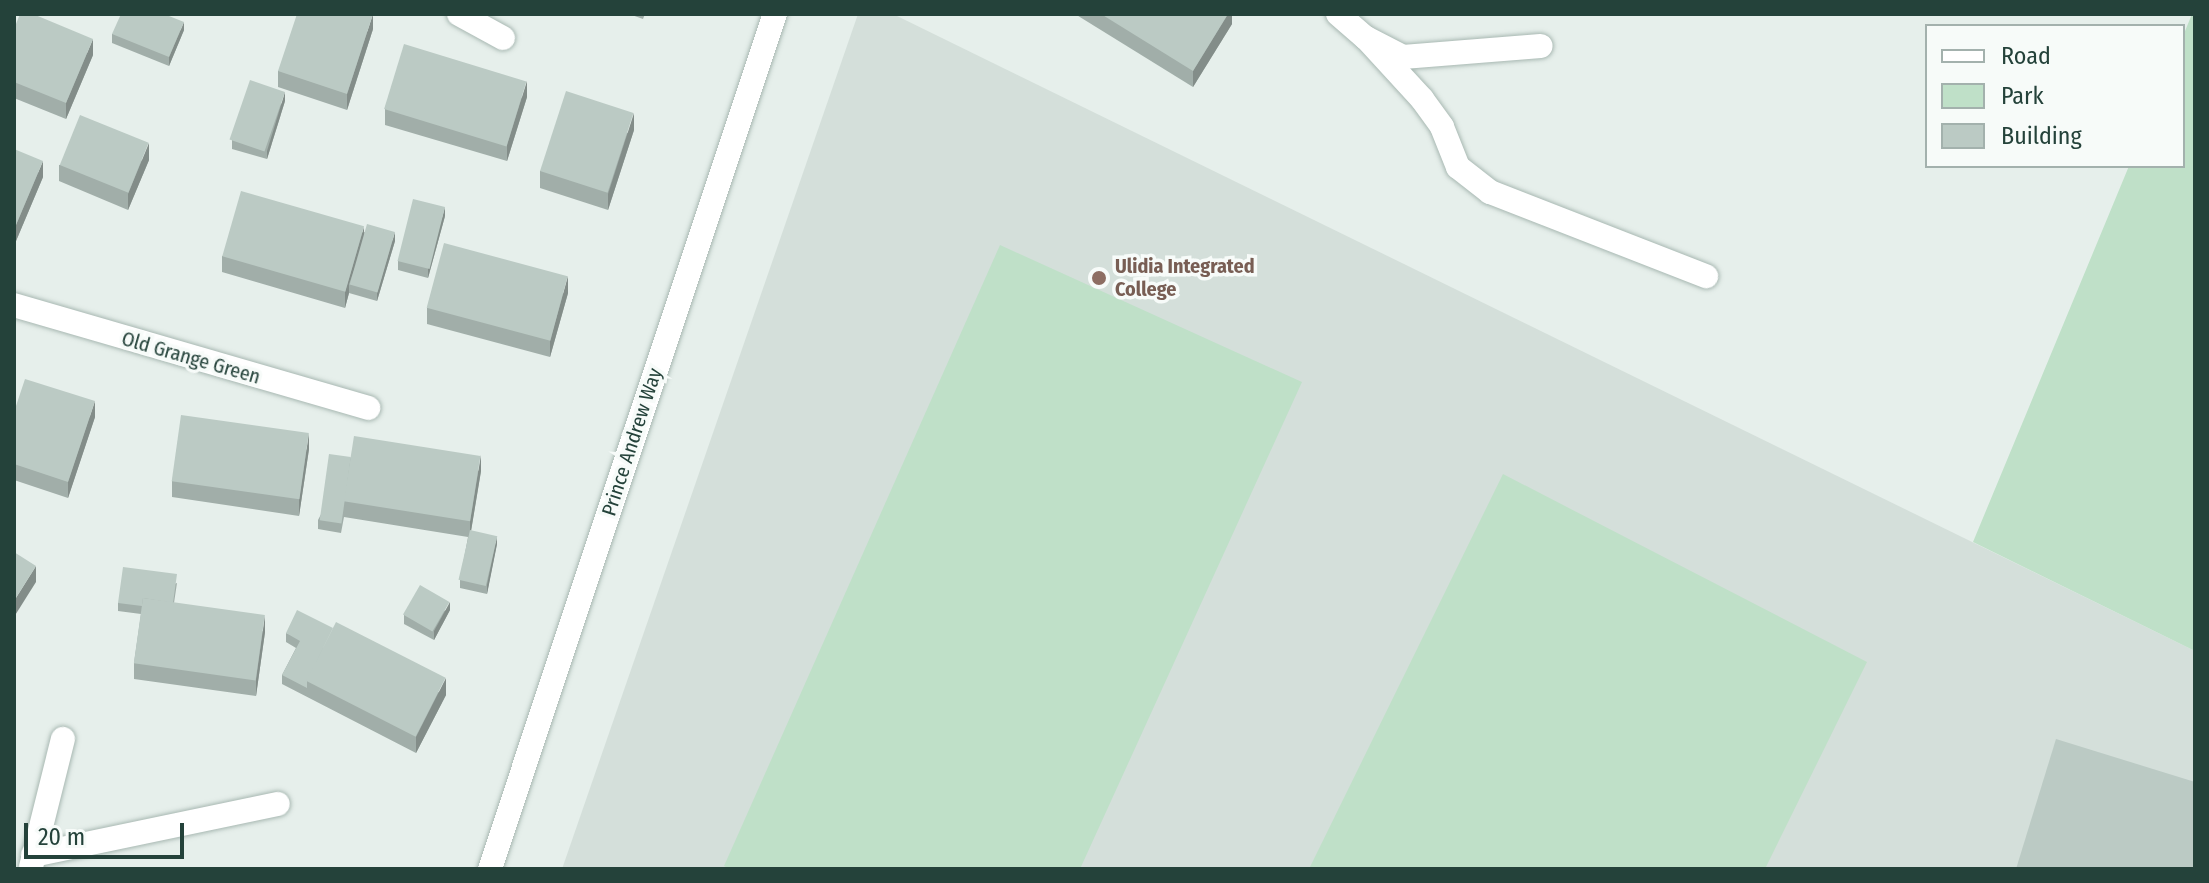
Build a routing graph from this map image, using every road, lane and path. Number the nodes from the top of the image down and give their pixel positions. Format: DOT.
graph roads {
  1 [pos="459,14"];
  2 [pos="775,14"];
  3 [pos="1338,14"];
  4 [pos="503,38"];
  5 [pos="1366,38"];
  6 [pos="1541,46"];
  7 [pos="1706,276"];
  8 [pos="14,305"];
  9 [pos="368,408"];
  10 [pos="63,739"];
  11 [pos="278,804"];
  12 [pos="32,862"];
  13 [pos="490,869"];
  1 -- 4 [label="street"];
  2 -- 13 [label="street, Prince Andrew Way"];
  3 -- 5 [label="street"];
  5 -- 6 [label="street"];
  5 -- 7 [label="street"];
  8 -- 9 [label="street, Old Grange Green"];
  10 -- 12 [label="street"];
  11 -- 12 [label="street"];
}
